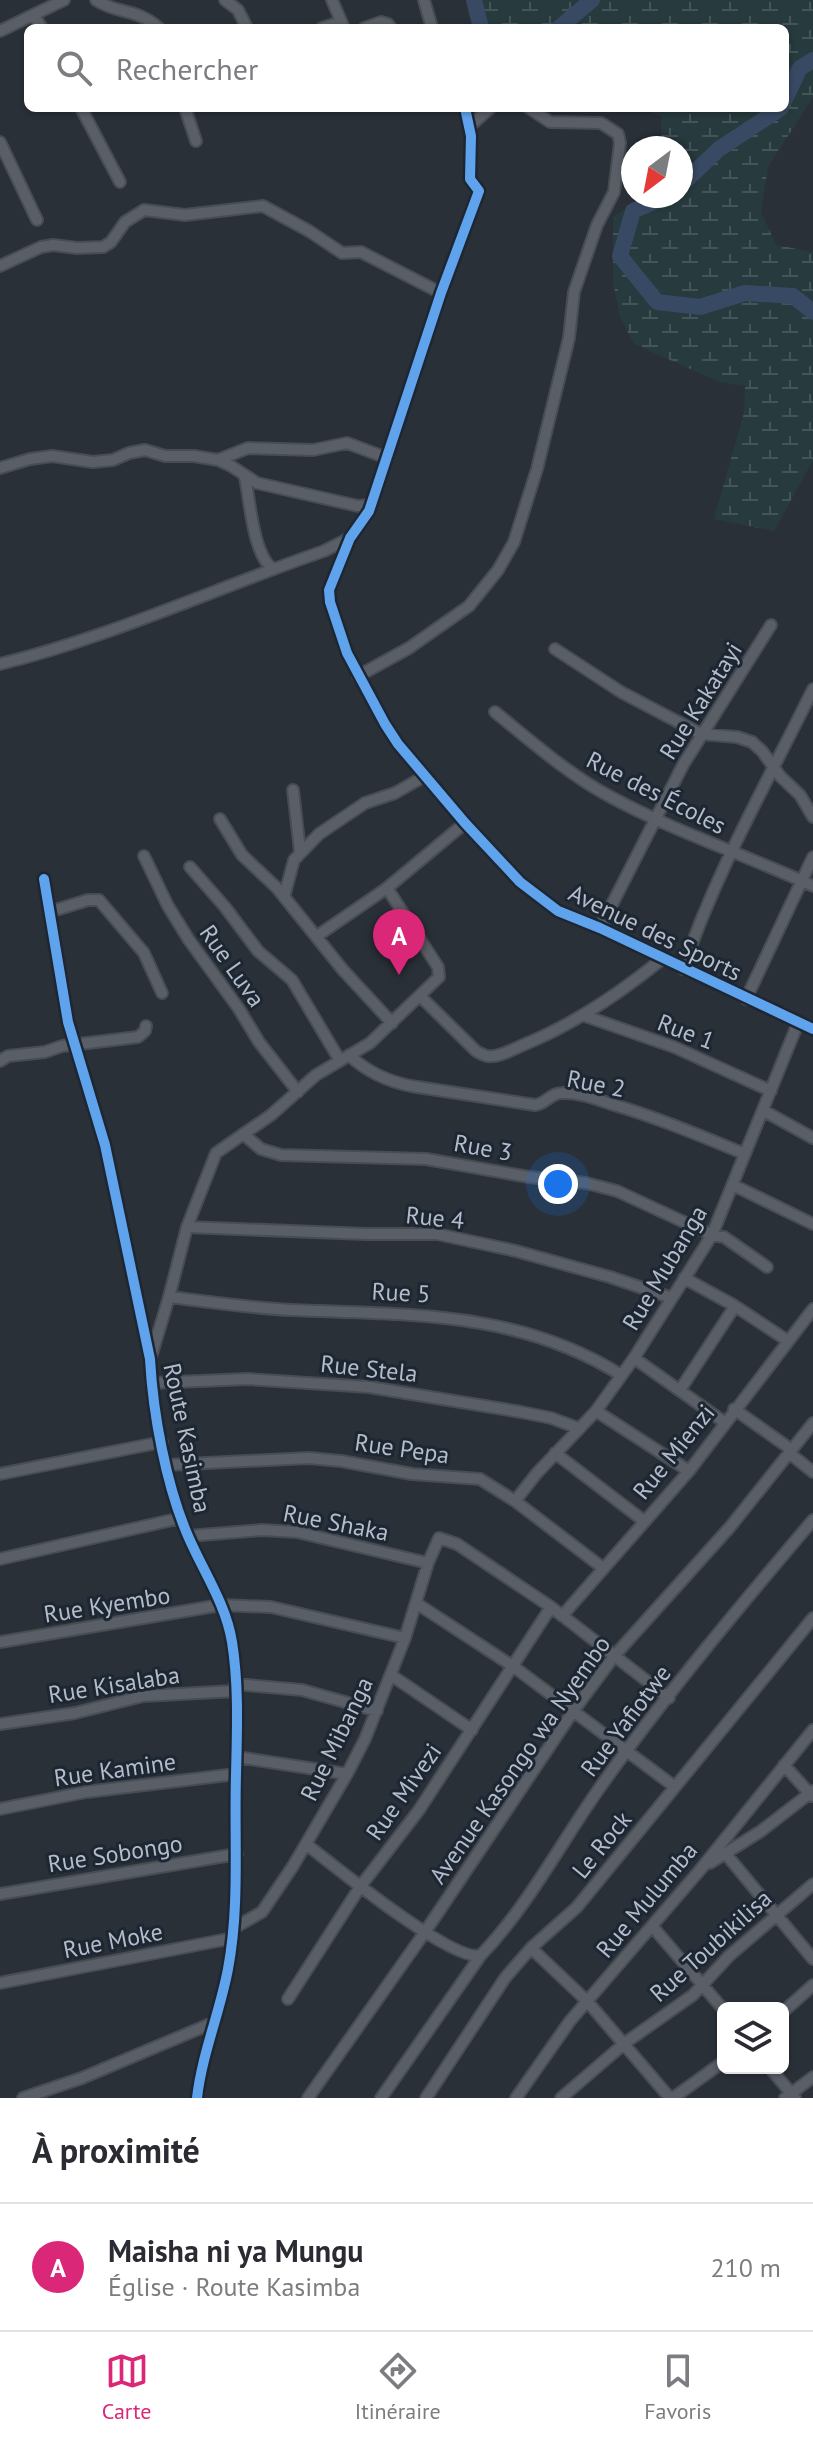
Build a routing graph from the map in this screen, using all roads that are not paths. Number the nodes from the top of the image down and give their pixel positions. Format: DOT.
graph roads {
  1 [pos="64,0"];
  2 [pos="96,0"];
  3 [pos="127,0"];
  4 [pos="225,0"];
  5 [pos="332,0"];
  6 [pos="424,0"];
  7 [pos="133,11"];
  8 [pos="38,12"];
  9 [pos="41,24"];
  10 [pos="153,24"];
  11 [pos="245,24"];
  12 [pos="342,24"];
  13 [pos="431,24"];
  14 [pos="0,31"];
  15 [pos="83,112"];
  16 [pos="186,112"];
  17 [pos="466,112"];
  18 [pos="486,112"];
  19 [pos="535,112"];
  20 [pos="470,126"];
  21 [pos="196,141"];
  22 [pos="0,142"];
  23 [pos="120,182"];
  24 [pos="37,220"];
  25 [pos="0,266"];
  26 [pos="441,293"];
  27 [pos="387,458"];
  28 [pos="218,460"];
  29 [pos="0,468"];
  30 [pos="245,477"];
  31 [pos="370,505"];
  32 [pos="350,538"];
  33 [pos="273,569"];
  34 [pos="771,625"];
  35 [pos="555,649"];
  36 [pos="0,664"];
  37 [pos="358,676"];
  38 [pos="813,689"];
  39 [pos="495,712"];
  40 [pos="701,734"];
  41 [pos="774,770"];
  42 [pos="425,776"];
  43 [pos="293,790"];
  44 [pos="813,817"];
  45 [pos="220,819"];
  46 [pos="656,820"];
  47 [pos="465,823"];
  48 [pos="300,851"];
  49 [pos="731,852"];
  50 [pos="144,856"];
  51 [pos="813,857"];
  52 [pos="190,867"];
  53 [pos="44,879"];
  54 [pos="801,881"];
  55 [pos="813,886"];
  56 [pos="387,888"];
  57 [pos="284,897"];
  58 [pos="49,912"];
  59 [pos="600,928"];
  60 [pos="317,936"];
  61 [pos="662,959"];
  62 [pos="683,969"];
  63 [pos="162,993"];
  64 [pos="420,996"];
  65 [pos="746,999"];
  66 [pos="585,1016"];
  67 [pos="392,1023"];
  68 [pos="798,1023"];
  69 [pos="146,1026"];
  70 [pos="813,1029"];
  71 [pos="74,1046"];
  72 [pos="344,1057"];
  73 [pos="0,1061"];
  74 [pos="771,1091"];
  75 [pos="298,1092"];
  76 [pos="764,1111"];
  77 [pos="243,1134"];
  78 [pos="813,1138"];
  79 [pos="745,1154"];
  80 [pos="733,1185"];
  81 [pos="813,1224"];
  82 [pos="187,1227"];
  83 [pos="712,1235"];
  84 [pos="767,1267"];
  85 [pos="684,1278"];
  86 [pos="169,1297"];
  87 [pos="672,1298"];
  88 [pos="735,1306"];
  89 [pos="813,1309"];
  90 [pos="788,1341"];
  91 [pos="634,1358"];
  92 [pos="150,1359"];
  93 [pos="621,1375"];
  94 [pos="151,1383"];
  95 [pos="680,1390"];
  96 [pos="734,1409"];
  97 [pos="596,1411"];
  98 [pos="724,1422"];
  99 [pos="813,1423"];
  100 [pos="578,1428"];
  101 [pos="162,1442"];
  102 [pos="790,1451"];
  103 [pos="555,1453"];
  104 [pos="167,1465"];
  105 [pos="689,1471"];
  106 [pos="813,1472"];
  107 [pos="0,1474"];
  108 [pos="515,1501"];
  109 [pos="181,1518"];
  110 [pos="813,1520"];
  111 [pos="644,1521"];
  112 [pos="188,1536"];
  113 [pos="0,1559"];
  114 [pos="428,1563"];
  115 [pos="603,1568"];
  116 [pos="416,1603"];
  117 [pos="221,1605"];
  118 [pos="551,1607"];
  119 [pos="562,1616"];
  120 [pos="813,1618"];
  121 [pos="405,1638"];
  122 [pos="0,1642"];
  123 [pos="615,1655"];
  124 [pos="514,1667"];
  125 [pos="391,1675"];
  126 [pos="235,1687"];
  127 [pos="669,1698"];
  128 [pos="574,1710"];
  129 [pos="377,1711"];
  130 [pos="0,1724"];
  131 [pos="472,1730"];
  132 [pos="813,1730"];
  133 [pos="626,1751"];
  134 [pos="237,1757"];
  135 [pos="784,1765"];
  136 [pos="236,1774"];
  137 [pos="347,1774"];
  138 [pos="675,1787"];
  139 [pos="812,1794"];
  140 [pos="0,1809"];
  141 [pos="306,1844"];
  142 [pos="725,1853"];
  143 [pos="237,1854"];
  144 [pos="700,1870"];
  145 [pos="813,1884"];
  146 [pos="360,1887"];
  147 [pos="0,1894"];
  148 [pos="776,1913"];
  149 [pos="652,1926"];
  150 [pos="425,1932"];
  151 [pos="233,1933"];
  152 [pos="531,1948"];
  153 [pos="481,1955"];
  154 [pos="813,1959"];
  155 [pos="0,1983"];
  156 [pos="703,1984"];
  157 [pos="813,1985"];
  158 [pos="288,1999"];
  159 [pos="587,2001"];
  160 [pos="717,2002"];
  161 [pos="789,2007"];
  162 [pos="215,2022"];
  163 [pos="625,2043"];
  164 [pos="717,2066"];
  165 [pos="774,2074"];
  166 [pos="813,2077"];
  167 [pos="790,2096"];
  168 [pos="23,2098"];
  169 [pos="197,2098"];
  170 [pos="308,2098"];
  171 [pos="381,2098"];
  172 [pos="426,2098"];
  173 [pos="516,2098"];
  174 [pos="561,2098"];
  175 [pos="672,2098"];
  1 -- 8 [label="street"];
  2 -- 7 [label="street"];
  3 -- 7 [label="street"];
  4 -- 11 [label="street"];
  5 -- 12 [label="street"];
  6 -- 13 [label="street"];
  7 -- 10 [label="street"];
  8 -- 9 [label="street"];
  8 -- 14 [label="street"];
  15 -- 23 [label="street"];
  16 -- 21 [label="street"];
  17 -- 20 [label="street"];
  18 -- 20 [label="street"];
  19 -- 37 [label="street"];
  20 -- 26 [label="street, Avenue des Sports"];
  22 -- 24 [label="street"];
  25 -- 26 [label="street"];
  26 -- 27 [label="street, Avenue des Sports"];
  27 -- 28 [label="street"];
  27 -- 31 [label="street, Avenue des Sports"];
  28 -- 29 [label="street"];
  28 -- 30 [label="street"];
  30 -- 31 [label="street"];
  30 -- 33 [label="street"];
  31 -- 32 [label="street, Avenue des Sports"];
  32 -- 33 [label="street"];
  32 -- 37 [label="street, Avenue des Sports"];
  33 -- 36 [label="street"];
  34 -- 40 [label="street, Rue Kakatayi"];
  35 -- 40 [label="street"];
  37 -- 42 [label="street, Avenue des Sports"];
  38 -- 41 [label="street"];
  39 -- 46 [label="street, Rue des Écoles"];
  40 -- 41 [label="street"];
  40 -- 46 [label="street, Rue Kakatayi"];
  41 -- 44 [label="street"];
  41 -- 49 [label="street"];
  42 -- 47 [label="street, Avenue des Sports"];
  42 -- 48 [label="street"];
  43 -- 48 [label="street"];
  45 -- 57 [label="street"];
  46 -- 49 [label="street, Rue des Écoles"];
  46 -- 59 [label="street, Rue Kakatayi"];
  47 -- 56 [label="street"];
  47 -- 59 [label="street, Avenue des Sports"];
  48 -- 57 [label="street"];
  49 -- 54 [label="street, Rue des Écoles"];
  49 -- 62 [label="street"];
  50 -- 75 [label="street, Rue Luva"];
  51 -- 54 [label="street"];
  52 -- 72 [label="street, Rue 2"];
  53 -- 58 [label="street, Route Kasimba"];
  54 -- 55 [label="street, Rue des Écoles"];
  54 -- 65 [label="street"];
  56 -- 60 [label="street"];
  56 -- 64 [label="street, Route Kasimba"];
  57 -- 60 [label="street"];
  58 -- 63 [label="street"];
  58 -- 71 [label="street, Route Kasimba"];
  59 -- 61 [label="street, Avenue des Sports"];
  60 -- 67 [label="street"];
  61 -- 62 [label="street, Avenue des Sports"];
  61 -- 66 [label="street"];
  62 -- 65 [label="street, Avenue des Sports"];
  64 -- 66 [label="street"];
  64 -- 67 [label="street, Route Kasimba"];
  65 -- 68 [label="street, Avenue des Sports"];
  66 -- 74 [label="street, Rue 1"];
  67 -- 72 [label="street, Route Kasimba"];
  68 -- 70 [label="street, Avenue des Sports"];
  68 -- 74 [label="street, Rue Mubanga"];
  69 -- 71 [label="street"];
  71 -- 73 [label="street"];
  71 -- 92 [label="street, Route Kasimba"];
  72 -- 75 [label="street, Route Kasimba"];
  72 -- 79 [label="street, Rue 2"];
  74 -- 76 [label="street, Rue Mubanga"];
  75 -- 77 [label="street, Route Kasimba"];
  76 -- 78 [label="street"];
  76 -- 79 [label="street, Rue Mubanga"];
  77 -- 82 [label="street, Route Kasimba"];
  77 -- 83 [label="street, Rue 3"];
  79 -- 80 [label="street, Rue Mubanga"];
  80 -- 81 [label="street"];
  80 -- 83 [label="street, Rue Mubanga"];
  82 -- 86 [label="street, Route Kasimba"];
  82 -- 87 [label="street, Rue 4"];
  83 -- 84 [label="street, Rue 3"];
  83 -- 85 [label="street, Rue Mubanga"];
  85 -- 87 [label="street, Rue Mubanga"];
  85 -- 88 [label="street"];
  86 -- 92 [label="street, Route Kasimba"];
  86 -- 93 [label="street, Rue 5"];
  87 -- 91 [label="street, Rue Mubanga"];
  88 -- 90 [label="street"];
  88 -- 95 [label="street"];
  89 -- 90 [label="street, Rue Mienzi"];
  90 -- 96 [label="street, Rue Mienzi"];
  91 -- 93 [label="street, Rue Mubanga"];
  91 -- 95 [label="street"];
  92 -- 94 [label="street, Route Kasimba"];
  93 -- 97 [label="street, Rue Mubanga"];
  94 -- 100 [label="street, Rue Stela"];
  94 -- 101 [label="street, Route Kasimba"];
  95 -- 98 [label="street"];
  96 -- 98 [label="street, Rue Mienzi"];
  96 -- 102 [label="street"];
  97 -- 100 [label="street, Rue Mubanga"];
  97 -- 105 [label="street"];
  98 -- 105 [label="street, Rue Mienzi"];
  99 -- 102 [label="street, Avenue Kasongo wa Nyembo"];
  100 -- 103 [label="street, Rue Mubanga"];
  101 -- 104 [label="street, Route Kasimba"];
  101 -- 107 [label="street"];
  102 -- 106 [label="street"];
  102 -- 123 [label="street, Avenue Kasongo wa Nyembo"];
  103 -- 108 [label="street, Rue Mubanga"];
  103 -- 111 [label="street"];
  104 -- 108 [label="street, Rue Pepa"];
  104 -- 109 [label="street, Route Kasimba"];
  105 -- 111 [label="street, Rue Mienzi"];
  108 -- 115 [label="street, Rue Pepa"];
  109 -- 112 [label="street, Route Kasimba"];
  109 -- 113 [label="street"];
  110 -- 127 [label="street, Rue Yafiotwe"];
  111 -- 115 [label="street, Rue Mienzi"];
  112 -- 114 [label="street, Rue Shaka"];
  112 -- 117 [label="street, Route Kasimba"];
  114 -- 116 [label="street, Rue Mibanga"];
  114 -- 118 [label="street, Rue Mibanga"];
  115 -- 119 [label="street, Rue Mienzi"];
  116 -- 121 [label="street, Rue Mibanga"];
  116 -- 124 [label="street"];
  117 -- 121 [label="street, Rue Kyembo"];
  117 -- 122 [label="street, Rue Kyembo"];
  117 -- 126 [label="street, Route Kasimba"];
  118 -- 119 [label="street"];
  118 -- 124 [label="street, Rue Mivezi"];
  119 -- 123 [label="street"];
  120 -- 138 [label="street, Le Rock"];
  121 -- 125 [label="street, Rue Mibanga"];
  123 -- 127 [label="street"];
  123 -- 128 [label="street, Avenue Kasongo wa Nyembo"];
  124 -- 128 [label="street"];
  124 -- 131 [label="street, Rue Mivezi"];
  125 -- 129 [label="street, Rue Mibanga"];
  125 -- 131 [label="street"];
  126 -- 129 [label="street, Rue Kisalaba"];
  126 -- 130 [label="street, Rue Kisalaba"];
  126 -- 134 [label="street, Route Kasimba"];
  127 -- 133 [label="street, Rue Yafiotwe"];
  128 -- 133 [label="street"];
  128 -- 150 [label="street, Avenue Kasongo wa Nyembo"];
  129 -- 137 [label="street, Rue Mibanga"];
  131 -- 146 [label="street, Rue Mivezi"];
  132 -- 135 [label="street, Rue Mulumba"];
  133 -- 138 [label="street"];
  133 -- 153 [label="street, Rue Yafiotwe"];
  134 -- 136 [label="street, Route Kasimba"];
  134 -- 137 [label="street"];
  135 -- 139 [label="street"];
  135 -- 144 [label="street, Rue Mulumba"];
  136 -- 140 [label="street, Rue Kamine"];
  136 -- 143 [label="street, Route Kasimba"];
  137 -- 141 [label="street, Rue Mibanga"];
  138 -- 152 [label="street, Le Rock"];
  139 -- 142 [label="street"];
  141 -- 146 [label="street"];
  141 -- 151 [label="street, Rue Mibanga"];
  142 -- 144 [label="street"];
  142 -- 148 [label="street"];
  143 -- 147 [label="street, Rue Sobongo"];
  143 -- 151 [label="street, Route Kasimba"];
  144 -- 149 [label="street, Rue Mulumba"];
  145 -- 148 [label="street, Rue Toubikilisa"];
  146 -- 150 [label="street"];
  146 -- 158 [label="street, Rue Mivezi"];
  148 -- 154 [label="street"];
  148 -- 156 [label="street, Rue Toubikilisa"];
  149 -- 156 [label="street"];
  149 -- 159 [label="street, Rue Mulumba"];
  150 -- 153 [label="street"];
  150 -- 170 [label="street, Avenue Kasongo wa Nyembo"];
  151 -- 155 [label="street, Rue Moke"];
  151 -- 162 [label="street, Route Kasimba"];
  152 -- 159 [label="street"];
  152 -- 172 [label="street, Le Rock"];
  153 -- 171 [label="street, Rue Yafiotwe"];
  156 -- 160 [label="street"];
  156 -- 163 [label="street, Rue Toubikilisa"];
  157 -- 161 [label="street"];
  159 -- 163 [label="street"];
  159 -- 173 [label="street, Rue Mulumba"];
  162 -- 168 [label="street"];
  162 -- 169 [label="street, Route Kasimba"];
  163 -- 174 [label="street, Rue Toubikilisa"];
  163 -- 175 [label="street"];
  164 -- 175 [label="street"];
  165 -- 167 [label="street"];
  166 -- 167 [label="street"];
}
